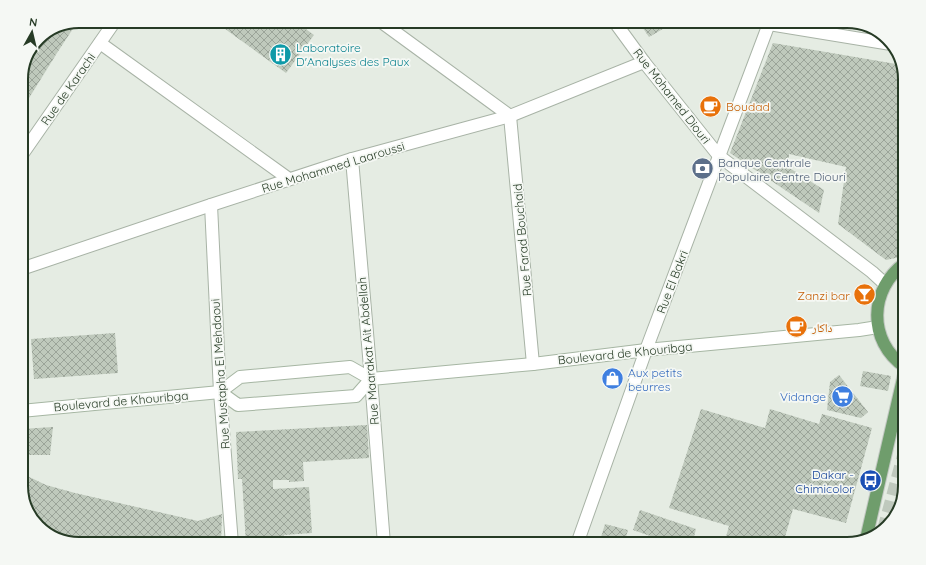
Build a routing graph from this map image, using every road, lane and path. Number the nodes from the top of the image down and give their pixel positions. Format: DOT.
graph roads {
  1 [pos="110,28"];
  2 [pos="390,28"];
  3 [pos="619,28"];
  4 [pos="767,28"];
  5 [pos="798,28"];
  6 [pos="100,43"];
  7 [pos="883,43"];
  8 [pos="644,62"];
  9 [pos="510,116"];
  10 [pos="28,146"];
  11 [pos="719,156"];
  12 [pos="352,159"];
  13 [pos="289,179"];
  14 [pos="211,205"];
  15 [pos="28,267"];
  16 [pos="898,269"];
  17 [pos="885,284"];
  18 [pos="878,327"];
  19 [pos="646,350"];
  20 [pos="898,360"];
  21 [pos="533,364"];
  22 [pos="371,379"];
  23 [pos="220,392"];
  24 [pos="898,396"];
  25 [pos="28,410"];
  26 [pos="867,533"];
  27 [pos="231,537"];
  28 [pos="383,537"];
  29 [pos="579,537"];
  1 -- 6 [label="street, Rue de Karachi"];
  2 -- 9 [label="street"];
  3 -- 8 [label="street, Rue Mohamed Diouri"];
  4 -- 11 [label="street, Rue El Bakri"];
  5 -- 7 [label="street"];
  6 -- 10 [label="street, Rue de Karachi"];
  6 -- 13 [label="street"];
  8 -- 9 [label="street, Rue Mohammed Laaroussi"];
  8 -- 11 [label="street, Rue Mohamed Diouri"];
  9 -- 12 [label="street, Rue Mohammed Laaroussi"];
  9 -- 21 [label="street, Rue Farad Bouchaid"];
  11 -- 17 [label="street, Rue Mohamed Diouri"];
  11 -- 19 [label="street, Rue El Bakri"];
  12 -- 13 [label="street, Rue Mohammed Laaroussi"];
  12 -- 22 [label="street, Rue Maarakat Ait Abdellah"];
  13 -- 14 [label="street, Rue Mohammed Laaroussi"];
  14 -- 15 [label="street, Rue Mohammed Laaroussi"];
  14 -- 23 [label="street, Rue Mustapha El Mehdaoui"];
  16 -- 17 [label="main road"];
  17 -- 18 [label="main road"];
  18 -- 19 [label="street, Boulevard de Khouribga"];
  18 -- 20 [label="main road"];
  19 -- 21 [label="street, Boulevard de Khouribga"];
  19 -- 29 [label="street, Rue El Bakri"];
  21 -- 22 [label="street, Boulevard de Khouribga"];
  22 -- 23 [label="street"];
  22 -- 23 [label="street"];
  22 -- 28 [label="street, Rue Maarakat Ait Abdellah"];
  23 -- 25 [label="street, Boulevard de Khouribga"];
  23 -- 27 [label="street, Rue Mustapha El Mehdaoui"];
  24 -- 26 [label="main road"];
}
